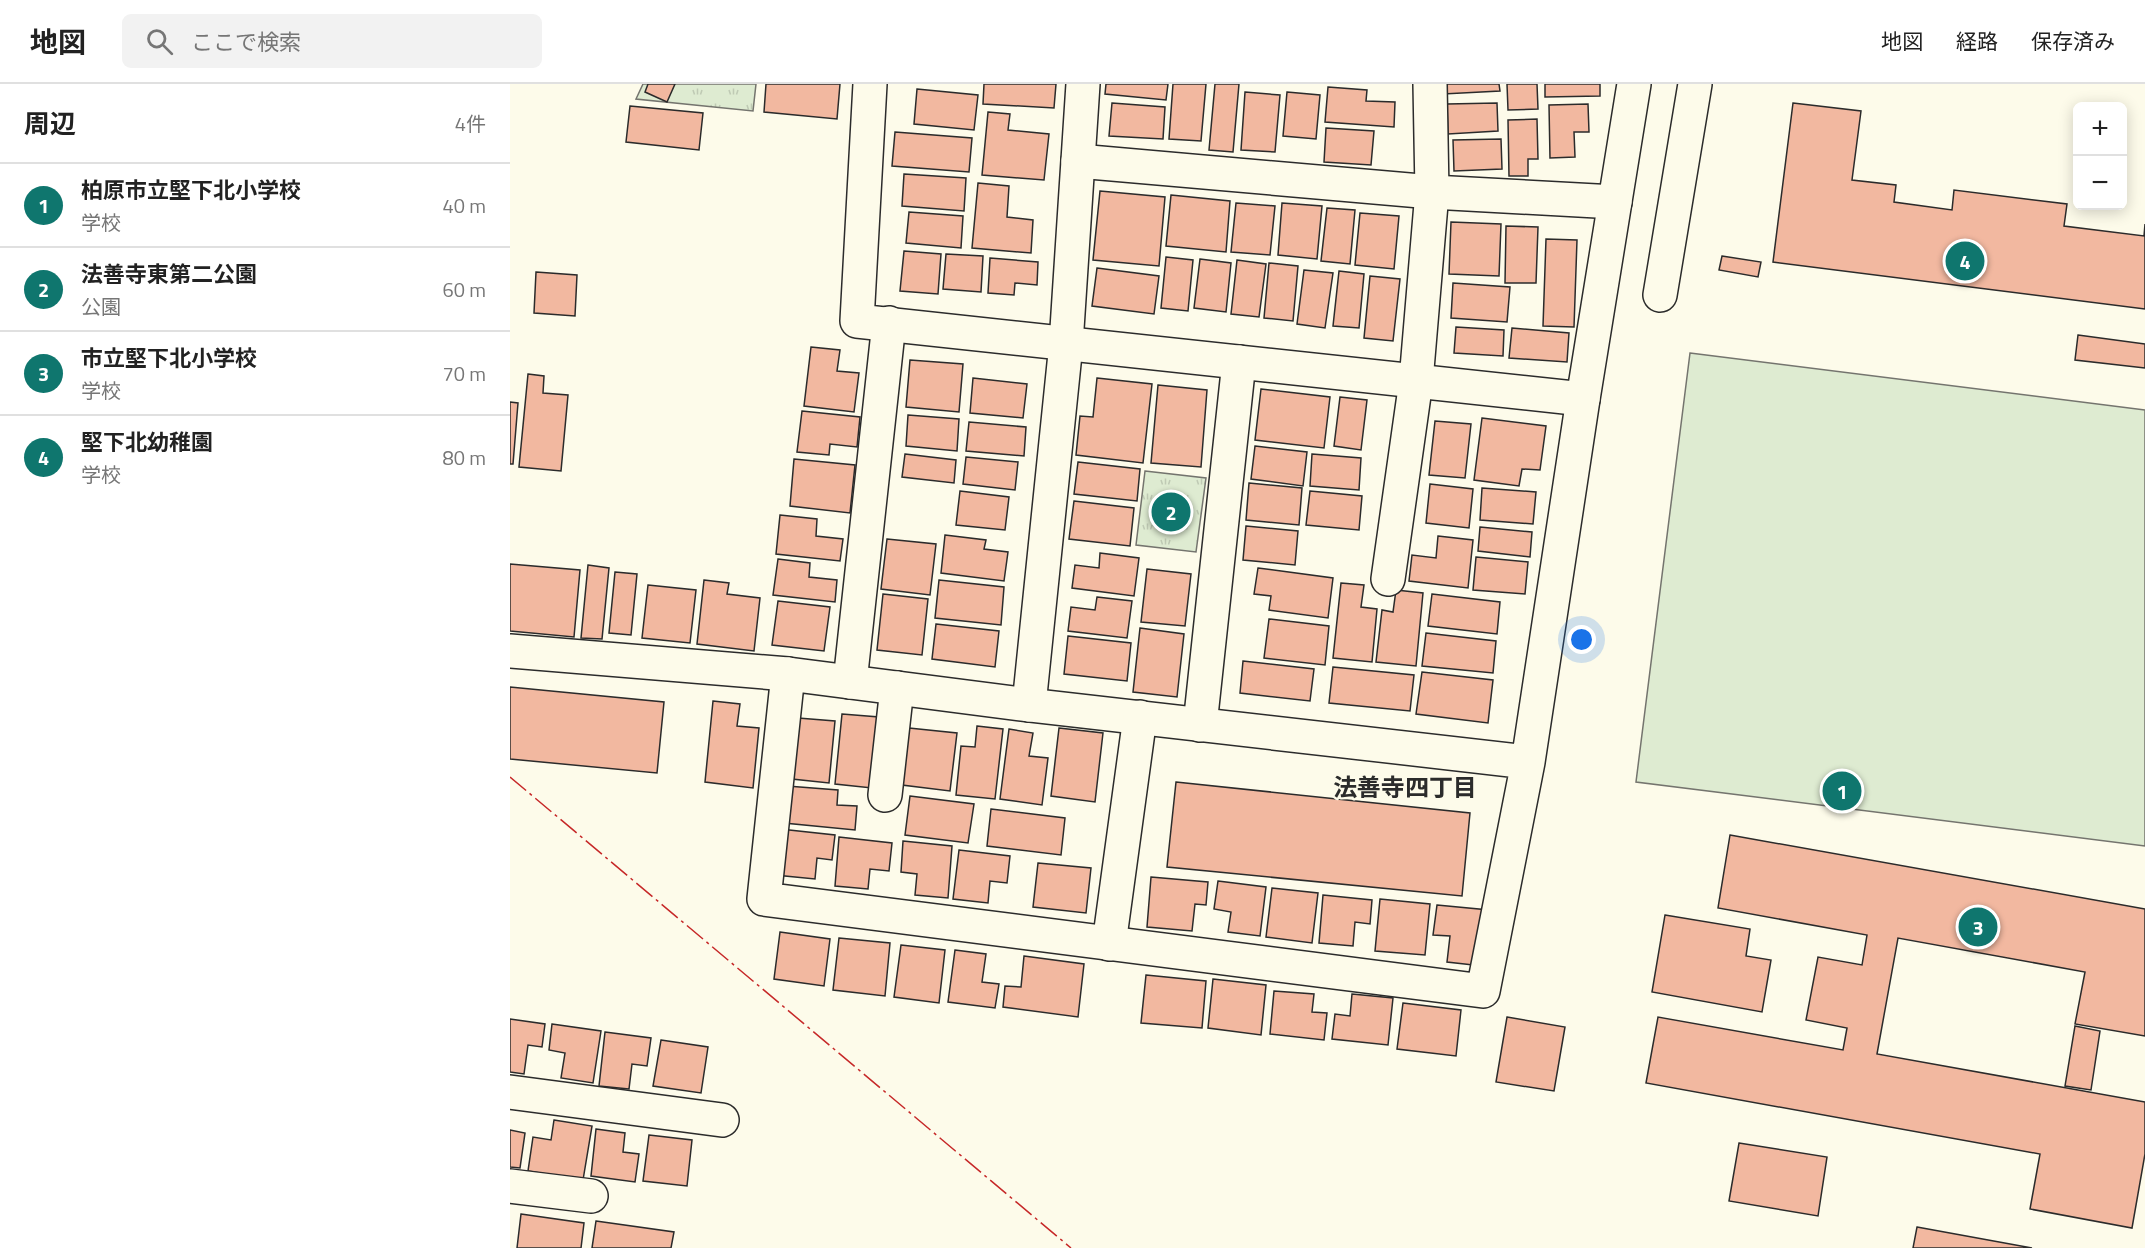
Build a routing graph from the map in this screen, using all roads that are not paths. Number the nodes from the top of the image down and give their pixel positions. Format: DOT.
graph roads {
  1 [pos="870,84"];
  2 [pos="1083,84"];
  3 [pos="1430,84"];
  4 [pos="1634,84"];
  5 [pos="1695,84"];
  6 [pos="1078,161"];
  7 [pos="1432,192"];
  8 [pos="1615,202"];
  9 [pos="1660,295"];
  10 [pos="889,323"];
  11 [pos="1066,344"];
  12 [pos="1239,362"];
  13 [pos="1416,381"];
  14 [pos="1582,399"];
  15 [pos="1388,579"];
  16 [pos="510,651"];
  17 [pos="789,674"];
  18 [pos="850,682"];
  19 [pos="897,687"];
  20 [pos="1029,705"];
  21 [pos="1140,717"];
  22 [pos="1200,725"];
  23 [pos="1528,762"];
  24 [pos="885,795"];
  25 [pos="1109,944"];
  26 [pos="510,1092"];
  27 [pos="722,1120"];
  28 [pos="510,1186"];
  29 [pos="591,1197"];
  1 -- 10 [label="street"];
  2 -- 6 [label="street"];
  3 -- 7 [label="street"];
  4 -- 8 [label="street"];
  5 -- 9 [label="street"];
  6 -- 7 [label="street"];
  6 -- 11 [label="street"];
  7 -- 8 [label="street"];
  7 -- 13 [label="street"];
  8 -- 14 [label="street"];
  10 -- 11 [label="street"];
  10 -- 18 [label="street"];
  11 -- 12 [label="street"];
  11 -- 20 [label="street"];
  12 -- 13 [label="street"];
  12 -- 22 [label="street"];
  13 -- 14 [label="street"];
  13 -- 15 [label="street"];
  14 -- 23 [label="street"];
  16 -- 17 [label="street"];
  17 -- 18 [label="street"];
  17 -- 25 [label="street"];
  18 -- 19 [label="street"];
  19 -- 20 [label="street"];
  19 -- 24 [label="street"];
  20 -- 21 [label="street"];
  21 -- 22 [label="street"];
  21 -- 25 [label="street"];
  22 -- 23 [label="street"];
  23 -- 25 [label="street"];
  26 -- 27 [label="street"];
  28 -- 29 [label="street"];
}
